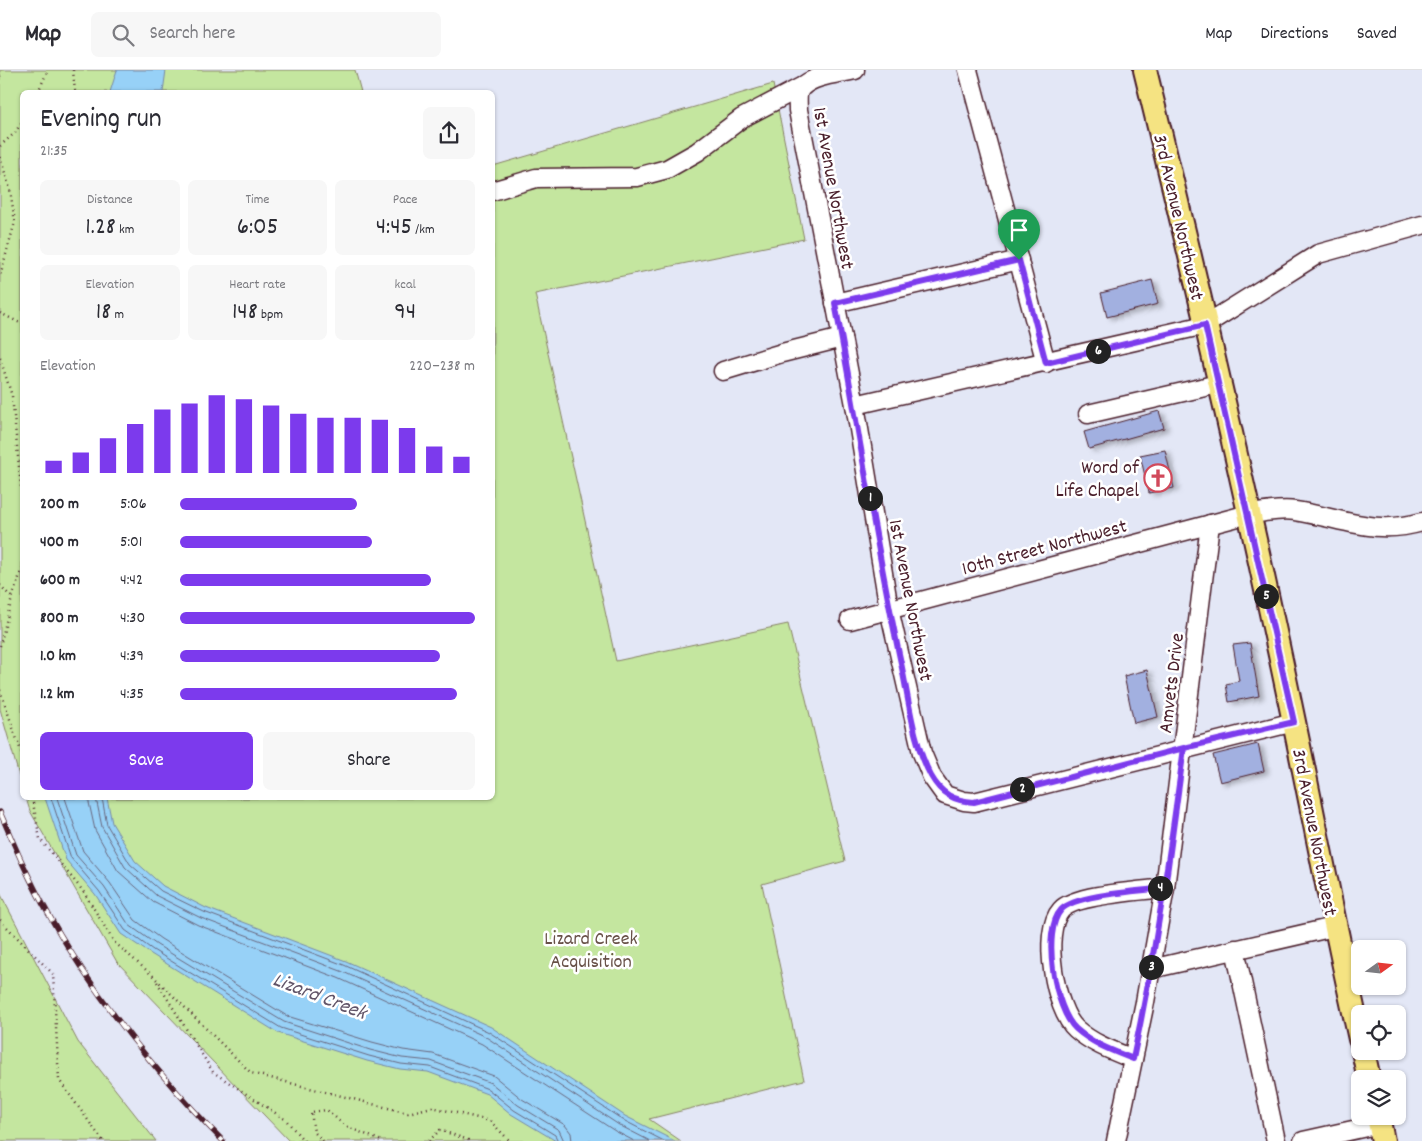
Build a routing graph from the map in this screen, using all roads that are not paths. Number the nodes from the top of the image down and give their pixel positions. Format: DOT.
graph roads {
  1 [pos="855,70"];
  2 [pos="968,70"];
  3 [pos="1145,70"];
  4 [pos="808,83"];
  5 [pos="495,190"];
  6 [pos="1422,225"];
  7 [pos="1019,260"];
  8 [pos="835,303"];
  9 [pos="1205,325"];
  10 [pos="842,338"];
  11 [pos="1046,363"];
  12 [pos="723,371"];
  13 [pos="1218,384"];
  14 [pos="855,405"];
  15 [pos="1088,414"];
  16 [pos="1249,514"];
  17 [pos="1422,522"];
  18 [pos="1210,524"];
  19 [pos="889,609"];
  20 [pos="850,620"];
  21 [pos="1294,722"];
  22 [pos="1184,748"];
  23 [pos="1165,888"];
  24 [pos="1334,927"];
  25 [pos="1235,949"];
  26 [pos="1151,969"];
  27 [pos="1352,1005"];
  28 [pos="1133,1059"];
  29 [pos="1380,1127"];
  30 [pos="1116,1141"];
  31 [pos="1276,1141"];
  32 [pos="1303,1141"];
  1 -- 4 [label="street"];
  2 -- 7 [label="street"];
  3 -- 9 [label="main road, 3rd Avenue Northwest"];
  4 -- 5 [label="street"];
  4 -- 8 [label="street, 1st Avenue Northwest"];
  6 -- 9 [label="street"];
  7 -- 8 [label="street"];
  7 -- 11 [label="street"];
  8 -- 10 [label="street, 1st Avenue Northwest"];
  9 -- 11 [label="street"];
  9 -- 13 [label="main road, 3rd Avenue Northwest"];
  10 -- 12 [label="street"];
  10 -- 14 [label="street, 1st Avenue Northwest"];
  11 -- 14 [label="street"];
  13 -- 15 [label="street"];
  13 -- 16 [label="main road, 3rd Avenue Northwest"];
  14 -- 19 [label="street, 1st Avenue Northwest"];
  16 -- 17 [label="street, 10th Street Northwest"];
  16 -- 18 [label="street, 10th Street Northwest"];
  16 -- 21 [label="main road, 3rd Avenue Northwest"];
  18 -- 19 [label="street, 10th Street Northwest"];
  18 -- 22 [label="street, Amvets Drive"];
  19 -- 20 [label="street, 10th Street Northwest"];
  19 -- 22 [label="street, 1st Avenue Northwest"];
  21 -- 22 [label="street, 1st Avenue Northwest"];
  21 -- 24 [label="main road, 3rd Avenue Northwest"];
  22 -- 23 [label="street, Amvets Drive"];
  23 -- 26 [label="street, Amvets Drive"];
  23 -- 28 [label="street"];
  24 -- 25 [label="street"];
  24 -- 27 [label="main road, 3rd Avenue Northwest"];
  25 -- 26 [label="street"];
  25 -- 31 [label="street"];
  26 -- 28 [label="street, Amvets Drive"];
  28 -- 30 [label="street, Amvets Drive"];
  29 -- 32 [label="street"];
}
